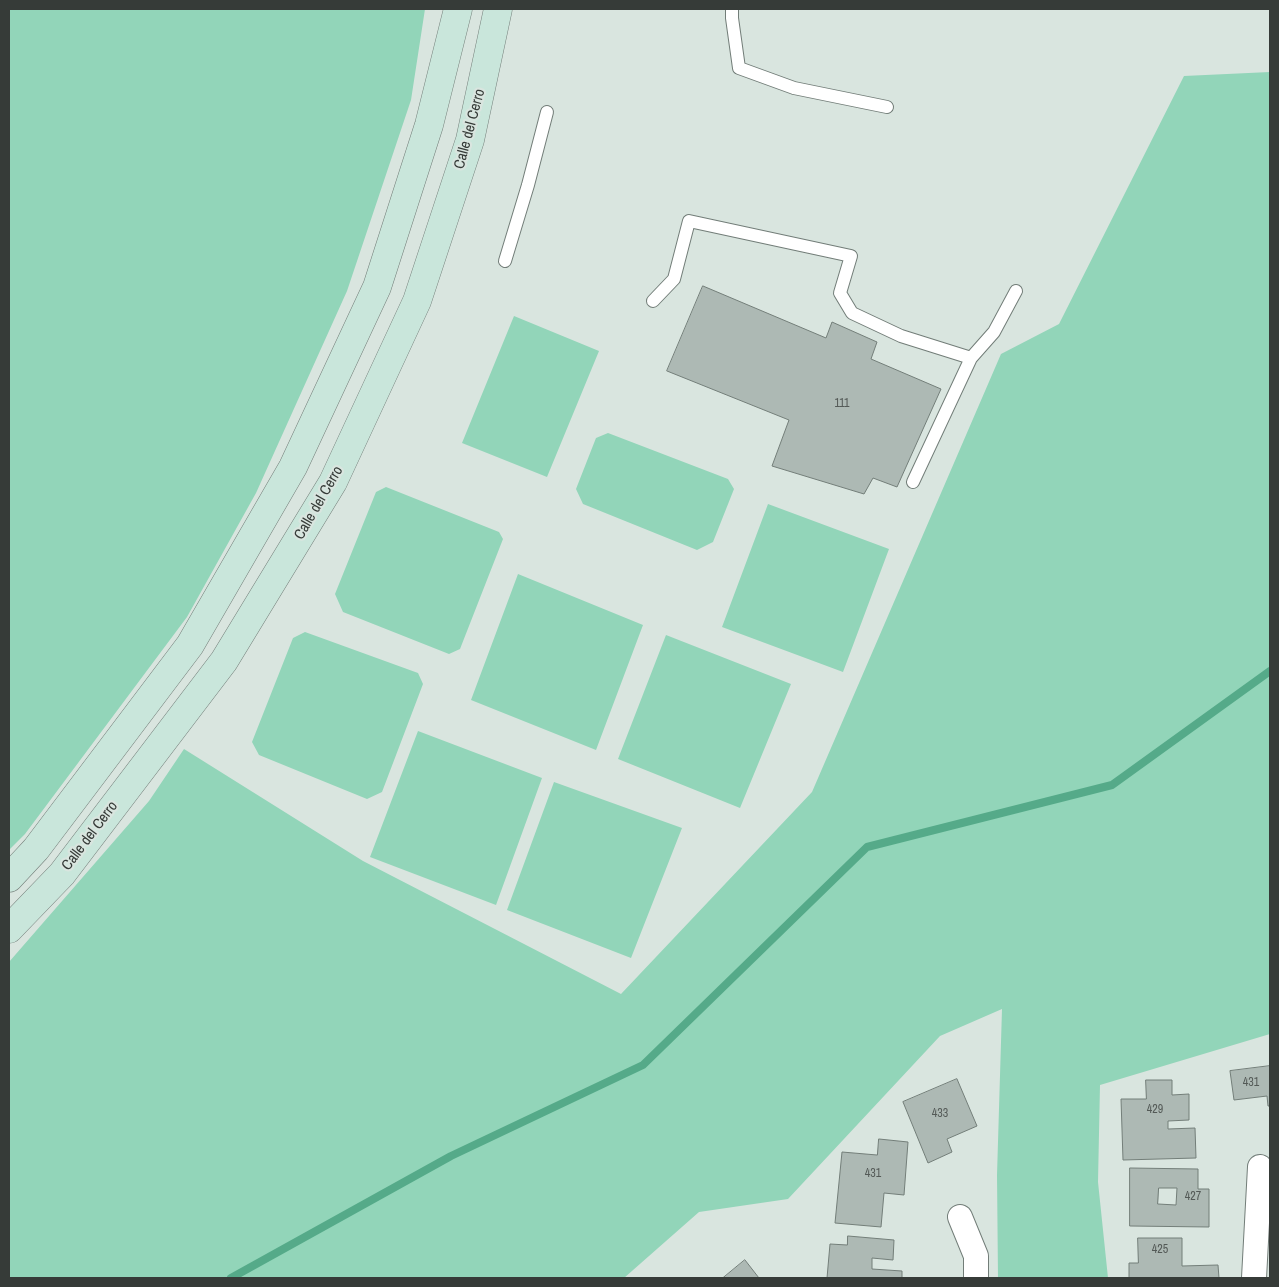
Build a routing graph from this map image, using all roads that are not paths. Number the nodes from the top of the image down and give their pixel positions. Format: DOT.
graph roads {
  1 [pos="458,9"];
  2 [pos="498,9"];
  3 [pos="732,9"];
  4 [pos="887,107"];
  5 [pos="547,112"];
  6 [pos="505,261"];
  7 [pos="1016,291"];
  8 [pos="653,301"];
  9 [pos="971,358"];
  10 [pos="913,482"];
  11 [pos="9,878"];
  12 [pos="9,929"];
  13 [pos="1260,1167"];
  14 [pos="960,1217"];
  15 [pos="976,1278"];
  16 [pos="1254,1278"];
  1 -- 11 [label="main road"];
  2 -- 12 [label="main road, Calle del Cerro"];
  3 -- 4 [label="lane"];
  5 -- 6 [label="lane"];
  7 -- 9 [label="lane"];
  8 -- 9 [label="lane"];
  9 -- 10 [label="lane"];
  13 -- 16 [label="street"];
  14 -- 15 [label="street"];
}
